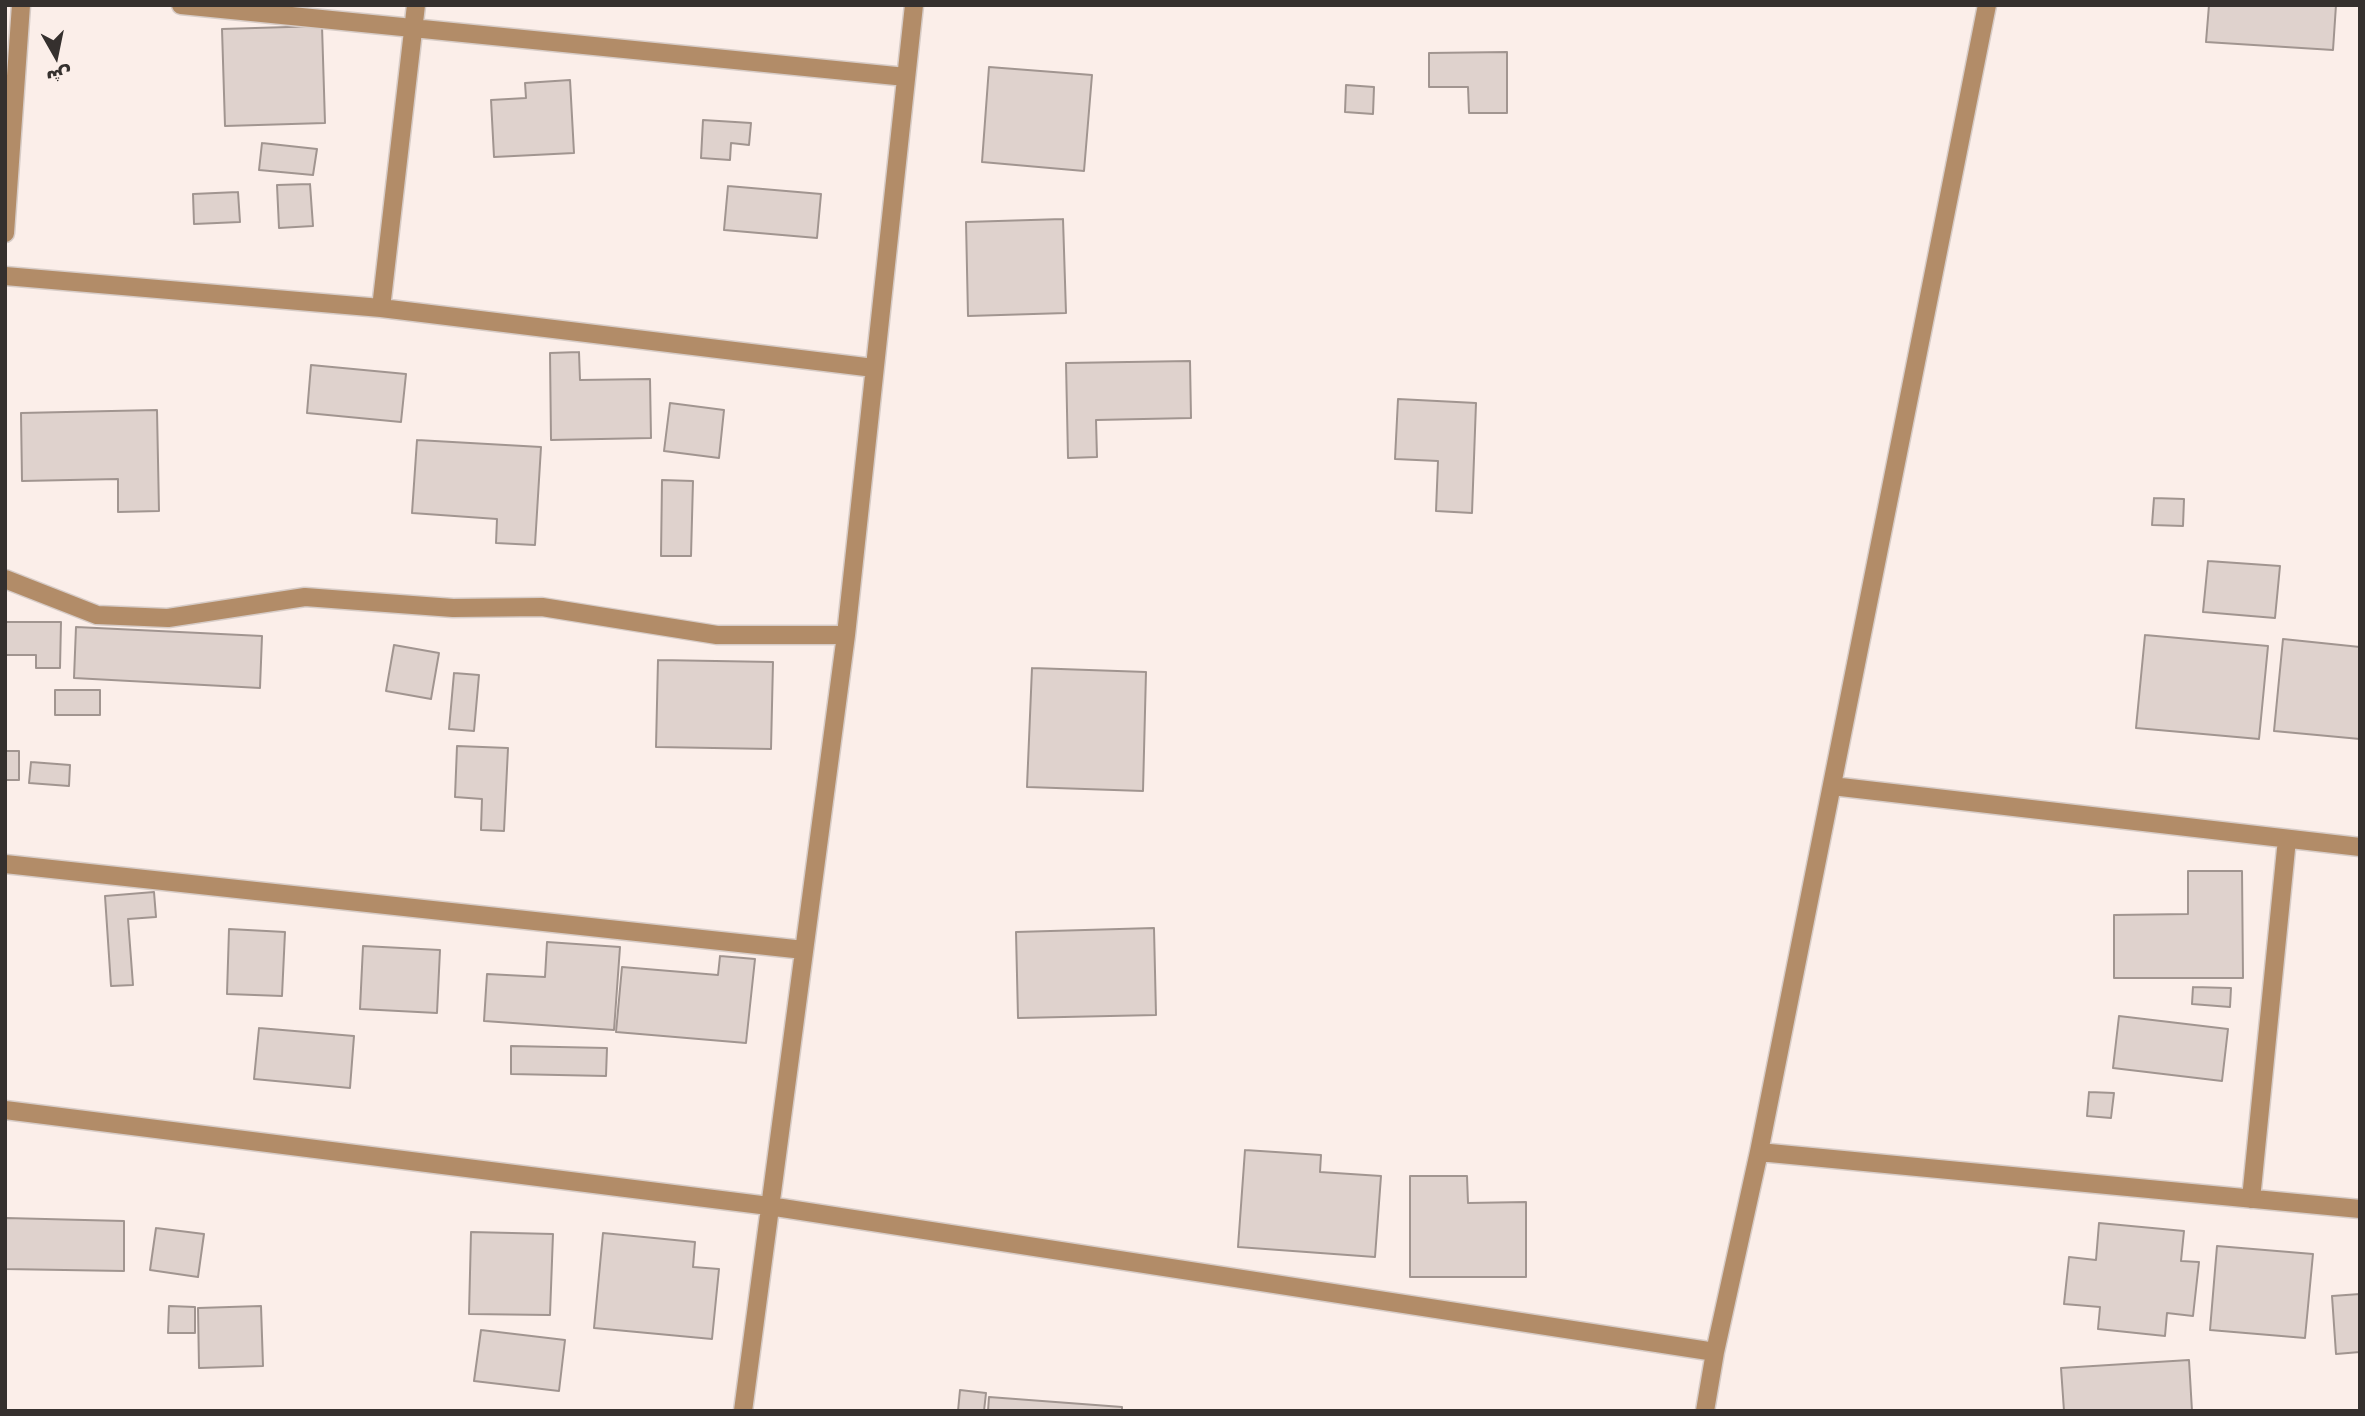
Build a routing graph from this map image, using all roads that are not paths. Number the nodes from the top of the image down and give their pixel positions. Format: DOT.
graph roads {
  1 [pos="21,5"];
  2 [pos="181,5"];
  3 [pos="416,5"];
  4 [pos="914,5"];
  5 [pos="1987,5"];
  6 [pos="413,29"];
  7 [pos="906,77"];
  8 [pos="5,233"];
  9 [pos="5,276"];
  10 [pos="380,308"];
  11 [pos="874,368"];
  12 [pos="5,579"];
  13 [pos="846,635"];
  14 [pos="1832,786"];
  15 [pos="2287,839"];
  16 [pos="2360,847"];
  17 [pos="5,864"];
  18 [pos="804,950"];
  19 [pos="5,1110"];
  20 [pos="1759,1152"];
  21 [pos="2251,1199"];
  22 [pos="769,1206"];
  23 [pos="2360,1209"];
  24 [pos="1715,1352"];
  25 [pos="743,1411"];
  26 [pos="1705,1411"];
  1 -- 8 [label="street"];
  2 -- 6 [label="street"];
  3 -- 6 [label="street"];
  4 -- 7 [label="street"];
  5 -- 14 [label="street"];
  6 -- 7 [label="street"];
  6 -- 10 [label="street"];
  7 -- 11 [label="street"];
  9 -- 10 [label="street"];
  10 -- 11 [label="street"];
  11 -- 13 [label="street"];
  12 -- 13 [label="street"];
  13 -- 18 [label="street"];
  14 -- 15 [label="street"];
  14 -- 20 [label="street"];
  15 -- 16 [label="street"];
  15 -- 21 [label="street"];
  17 -- 18 [label="street"];
  18 -- 22 [label="street"];
  19 -- 22 [label="street"];
  20 -- 21 [label="street"];
  20 -- 24 [label="street"];
  21 -- 23 [label="street"];
  22 -- 24 [label="street"];
  22 -- 25 [label="street"];
  24 -- 26 [label="street"];
}
